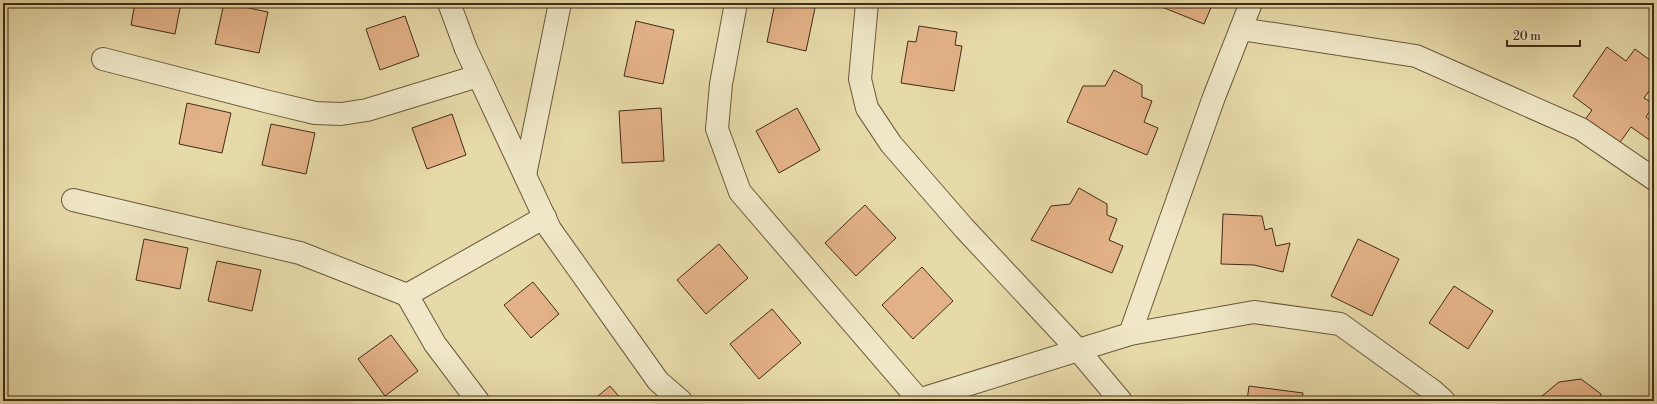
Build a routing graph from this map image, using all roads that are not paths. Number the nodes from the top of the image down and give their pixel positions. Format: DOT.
graph roads {
  1 [pos="449,3"];
  2 [pos="560,3"];
  3 [pos="736,3"];
  4 [pos="867,3"];
  5 [pos="1251,3"];
  6 [pos="1241,29"];
  7 [pos="103,59"];
  8 [pos="478,76"];
  9 [pos="525,175"];
  10 [pos="1654,179"];
  11 [pos="73,200"];
  12 [pos="545,217"];
  13 [pos="407,296"];
  14 [pos="1130,334"];
  15 [pos="1078,350"];
  16 [pos="917,400"];
  17 [pos="478,401"];
  18 [pos="681,401"];
  19 [pos="1122,401"];
  20 [pos="1444,401"];
  1 -- 8 [label="street"];
  2 -- 9 [label="street"];
  3 -- 16 [label="street"];
  4 -- 15 [label="street"];
  5 -- 6 [label="street"];
  6 -- 10 [label="street"];
  6 -- 14 [label="street"];
  7 -- 8 [label="street"];
  8 -- 9 [label="street"];
  9 -- 12 [label="street"];
  11 -- 13 [label="street"];
  12 -- 13 [label="street"];
  12 -- 18 [label="street"];
  13 -- 17 [label="street"];
  14 -- 15 [label="street"];
  14 -- 20 [label="street"];
  15 -- 16 [label="street"];
  15 -- 19 [label="street"];
}
